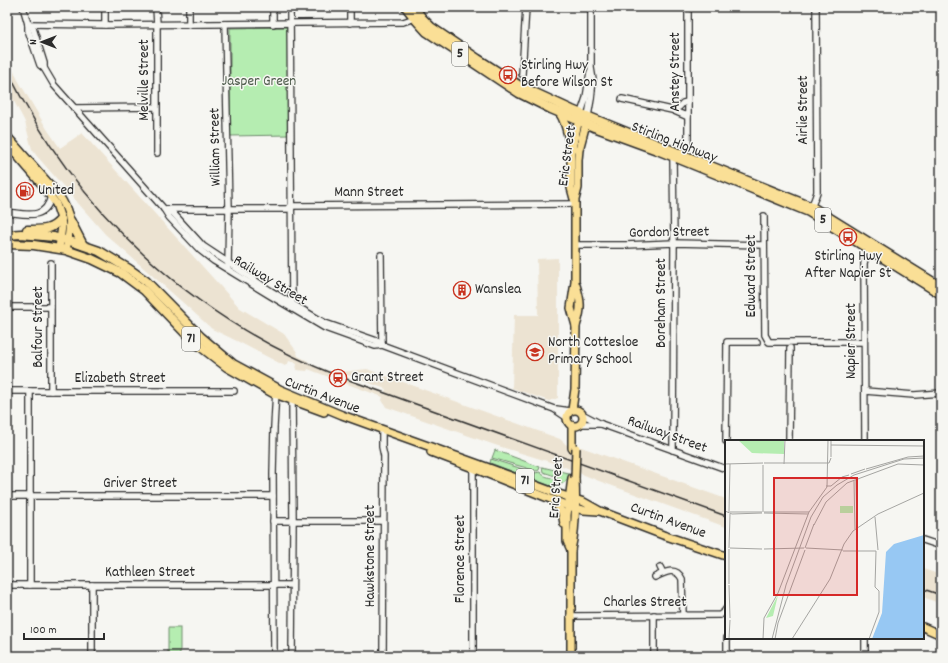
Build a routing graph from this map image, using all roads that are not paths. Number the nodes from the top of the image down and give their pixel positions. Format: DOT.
graph roads {
  1 [pos="23,7"];
  2 [pos="105,7"];
  3 [pos="156,7"];
  4 [pos="189,7"];
  5 [pos="273,7"];
  6 [pos="290,7"];
  7 [pos="350,7"];
  8 [pos="406,7"];
  9 [pos="526,7"];
  10 [pos="591,7"];
  11 [pos="688,7"];
  12 [pos="816,7"];
  13 [pos="415,12"];
  14 [pos="350,23"];
  15 [pos="28,24"];
  16 [pos="189,24"];
  17 [pos="225,24"];
  18 [pos="273,24"];
  19 [pos="290,24"];
  20 [pos="104,25"];
  21 [pos="157,25"];
  22 [pos="522,74"];
  23 [pos="622,99"];
  24 [pos="688,102"];
  25 [pos="156,107"];
  26 [pos="74,108"];
  27 [pos="672,110"];
  28 [pos="560,113"];
  29 [pos="688,116"];
  30 [pos="583,118"];
  31 [pos="7,136"];
  32 [pos="7,144"];
  33 [pos="572,148"];
  34 [pos="156,153"];
  35 [pos="683,158"];
  36 [pos="673,160"];
  37 [pos="46,185"];
  38 [pos="51,196"];
  39 [pos="574,202"];
  40 [pos="291,206"];
  41 [pos="164,209"];
  42 [pos="229,209"];
  43 [pos="810,209"];
  44 [pos="7,212"];
  45 [pos="764,216"];
  46 [pos="61,219"];
  47 [pos="70,220"];
  48 [pos="7,234"];
  49 [pos="64,240"];
  50 [pos="674,243"];
  51 [pos="7,244"];
  52 [pos="83,245"];
  53 [pos="575,245"];
  54 [pos="764,245"];
  55 [pos="870,246"];
  56 [pos="62,249"];
  57 [pos="381,255"];
  58 [pos="51,263"];
  59 [pos="228,266"];
  60 [pos="941,287"];
  61 [pos="941,294"];
  62 [pos="292,305"];
  63 [pos="7,307"];
  64 [pos="51,307"];
  65 [pos="757,342"];
  66 [pos="864,342"];
  67 [pos="382,345"];
  68 [pos="790,348"];
  69 [pos="7,391"];
  70 [pos="30,391"];
  71 [pos="51,391"];
  72 [pos="234,391"];
  73 [pos="276,391"];
  74 [pos="865,391"];
  75 [pos="941,393"];
  76 [pos="292,398"];
  77 [pos="574,412"];
  78 [pos="601,424"];
  79 [pos="576,426"];
  80 [pos="384,432"];
  81 [pos="726,440"];
  82 [pos="789,440"];
  83 [pos="865,440"];
  84 [pos="673,450"];
  85 [pos="473,465"];
  86 [pos="725,469"];
  87 [pos="7,496"];
  88 [pos="30,496"];
  89 [pos="273,496"];
  90 [pos="572,498"];
  91 [pos="553,500"];
  92 [pos="572,507"];
  93 [pos="600,511"];
  94 [pos="273,520"];
  95 [pos="293,521"];
  96 [pos="383,521"];
  97 [pos="567,537"];
  98 [pos="924,540"];
  99 [pos="941,546"];
  100 [pos="570,550"];
  101 [pos="725,556"];
  102 [pos="655,577"];
  103 [pos="7,585"];
  104 [pos="30,585"];
  105 [pos="92,585"];
  106 [pos="273,585"];
  107 [pos="292,585"];
  108 [pos="724,613"];
  109 [pos="654,615"];
  110 [pos="683,615"];
  111 [pos="570,616"];
  112 [pos="924,627"];
  113 [pos="941,635"];
  114 [pos="727,639"];
  115 [pos="865,639"];
  116 [pos="92,656"];
  117 [pos="274,656"];
  118 [pos="292,656"];
  119 [pos="383,656"];
  120 [pos="473,656"];
  121 [pos="571,656"];
  122 [pos="654,656"];
  123 [pos="727,656"];
  124 [pos="865,656"];
  1 -- 15 [label="street, Railway Street"];
  2 -- 20 [label="street"];
  3 -- 21 [label="street, Melville Street"];
  4 -- 16 [label="street"];
  5 -- 18 [label="street"];
  6 -- 19 [label="street"];
  7 -- 14 [label="street"];
  8 -- 13 [label="highway, Stirling Highway / 5"];
  9 -- 22 [label="street"];
  10 -- 30 [label="street"];
  11 -- 24 [label="street, Anstey Street"];
  12 -- 43 [label="street, Airlie Street"];
  13 -- 14 [label="street"];
  13 -- 28 [label="highway, Stirling Highway / 5"];
  13 -- 30 [label="highway, Stirling Highway / 5"];
  14 -- 19 [label="street"];
  15 -- 20 [label="street"];
  15 -- 26 [label="street, Railway Street"];
  16 -- 17 [label="street"];
  16 -- 21 [label="street"];
  17 -- 18 [label="street"];
  17 -- 42 [label="street, William Street"];
  18 -- 19 [label="street"];
  19 -- 40 [label="street"];
  20 -- 21 [label="street"];
  21 -- 25 [label="street, Melville Street"];
  23 -- 27 [label="street"];
  24 -- 27 [label="street"];
  24 -- 29 [label="street, Anstey Street"];
  25 -- 26 [label="street"];
  25 -- 34 [label="street, Melville Street"];
  26 -- 41 [label="street, Railway Street"];
  27 -- 29 [label="street"];
  28 -- 30 [label="highway, Stirling Highway / 5"];
  28 -- 33 [label="highway"];
  29 -- 35 [label="street, Anstey Street"];
  30 -- 33 [label="main road, Eric Street"];
  30 -- 35 [label="highway, Stirling Highway / 5"];
  30 -- 36 [label="highway, Stirling Highway / 5"];
  30 -- 39 [label="main road, Eric Street"];
  31 -- 37 [label="main road"];
  32 -- 37 [label="main road"];
  33 -- 39 [label="main road, Eric Street"];
  35 -- 36 [label="highway, Stirling Highway / 5"];
  35 -- 43 [label="highway, Stirling Highway / 5"];
  36 -- 50 [label="street, Boreham Street"];
  37 -- 38 [label="main road"];
  37 -- 47 [label="main road"];
  38 -- 44 [label="street"];
  38 -- 46 [label="main road"];
  39 -- 40 [label="street, Mann Street"];
  39 -- 53 [label="main road, Eric Street"];
  40 -- 42 [label="street, Mann Street"];
  40 -- 62 [label="street"];
  41 -- 42 [label="street, Mann Street"];
  41 -- 59 [label="street, Railway Street"];
  42 -- 59 [label="street, William Street"];
  43 -- 55 [label="highway, Stirling Highway / 5"];
  45 -- 54 [label="street, Edward Street"];
  46 -- 48 [label="highway"];
  46 -- 49 [label="main road"];
  47 -- 49 [label="main road"];
  47 -- 52 [label="highway"];
  48 -- 49 [label="highway, 71"];
  49 -- 52 [label="highway, 71"];
  49 -- 56 [label="main road"];
  50 -- 53 [label="street, Gordon Street"];
  50 -- 54 [label="street, Gordon Street"];
  50 -- 84 [label="street, Boreham Street"];
  51 -- 56 [label="highway, 71"];
  52 -- 73 [label="highway, Curtin Avenue / 71"];
  53 -- 77 [label="main road, Eric Street"];
  54 -- 66 [label="street, Edward Street"];
  55 -- 60 [label="highway, Stirling Highway / 5"];
  55 -- 61 [label="highway, Stirling Highway / 5"];
  55 -- 66 [label="street, Napier Street"];
  56 -- 73 [label="highway, Curtin Avenue / 71"];
  57 -- 67 [label="street"];
  58 -- 64 [label="street, Balfour Street"];
  59 -- 62 [label="street, Railway Street"];
  62 -- 67 [label="street, Railway Street"];
  63 -- 64 [label="street"];
  64 -- 71 [label="street, Balfour Street"];
  65 -- 81 [label="street"];
  66 -- 74 [label="street, Napier Street"];
  67 -- 77 [label="street, Railway Street"];
  68 -- 82 [label="street"];
  69 -- 70 [label="street, Elizabeth Street"];
  70 -- 71 [label="street, Elizabeth Street"];
  70 -- 88 [label="street"];
  71 -- 72 [label="street, Elizabeth Street"];
  73 -- 76 [label="main road, Curtin Avenue / 71"];
  73 -- 89 [label="street"];
  74 -- 75 [label="street"];
  74 -- 83 [label="street, Napier Street"];
  76 -- 80 [label="main road, Curtin Avenue / 71"];
  76 -- 95 [label="street"];
  77 -- 78 [label="street, Railway Street"];
  77 -- 79 [label="main road, Eric Street"];
  77 -- 79 [label="main road"];
  78 -- 79 [label="street, Railway Street"];
  78 -- 84 [label="street, Railway Street"];
  79 -- 90 [label="main road, Eric Street"];
  80 -- 85 [label="main road, Curtin Avenue / 71"];
  80 -- 96 [label="street, Hawkstone Street"];
  84 -- 86 [label="street, Railway Street"];
  85 -- 90 [label="main road, Curtin Avenue / 71"];
  85 -- 91 [label="main road, Curtin Avenue / 71"];
  85 -- 120 [label="street, Florence Street"];
  87 -- 88 [label="street, Griver Street"];
  88 -- 89 [label="street, Griver Street"];
  88 -- 104 [label="street"];
  89 -- 94 [label="street"];
  90 -- 92 [label="main road, Eric Street"];
  90 -- 93 [label="main road, Curtin Avenue"];
  91 -- 92 [label="main road, Curtin Avenue / 71"];
  91 -- 97 [label="main road"];
  92 -- 93 [label="main road, Curtin Avenue"];
  92 -- 97 [label="main road, Eric Street"];
  92 -- 100 [label="main road, Eric Street"];
  93 -- 101 [label="main road, Curtin Avenue"];
  94 -- 95 [label="street"];
  94 -- 106 [label="street"];
  95 -- 96 [label="street"];
  95 -- 107 [label="street"];
  96 -- 119 [label="street, Hawkstone Street"];
  97 -- 100 [label="main road, Eric Street"];
  98 -- 99 [label="street"];
  100 -- 111 [label="main road, Eric Street"];
  102 -- 110 [label="street"];
  103 -- 104 [label="street, Kathleen Street"];
  104 -- 105 [label="street, Kathleen Street"];
  105 -- 106 [label="street, Kathleen Street"];
  105 -- 116 [label="street"];
  106 -- 107 [label="street, Kathleen Street"];
  106 -- 117 [label="street"];
  107 -- 118 [label="street"];
  108 -- 110 [label="street, Charles Street"];
  109 -- 110 [label="street, Charles Street"];
  109 -- 111 [label="street, Charles Street"];
  109 -- 122 [label="street"];
  111 -- 121 [label="main road, Eric Street"];
  112 -- 113 [label="main road"];
  114 -- 123 [label="street"];
  115 -- 124 [label="street"];
}
